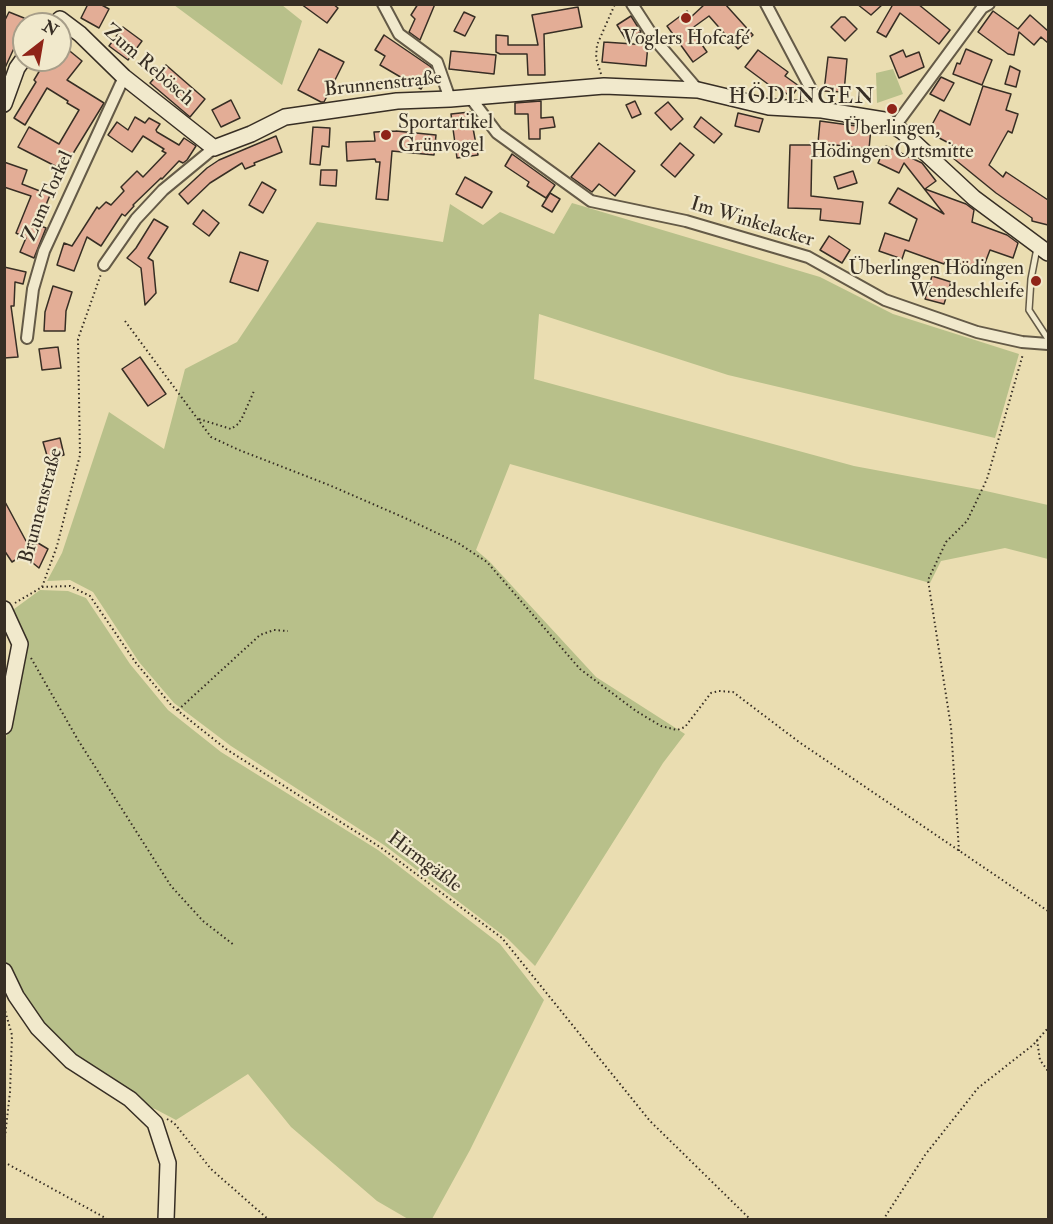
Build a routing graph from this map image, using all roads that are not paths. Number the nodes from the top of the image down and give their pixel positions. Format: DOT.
graph roads {
  1 [pos="383,4"];
  2 [pos="632,4"];
  3 [pos="766,4"];
  4 [pos="984,6"];
  5 [pos="72,28"];
  6 [pos="16,72"];
  7 [pos="124,78"];
  8 [pos="698,90"];
  9 [pos="470,97"];
  10 [pos="450,99"];
  11 [pos="4,104"];
  12 [pos="822,110"];
  13 [pos="895,126"];
  14 [pos="214,148"];
  15 [pos="1043,248"];
  16 [pos="104,265"];
  17 [pos="27,338"];
  18 [pos="1048,342"];
  19 [pos="5,609"];
  20 [pos="4,726"];
  21 [pos="4,971"];
  22 [pos="166,1220"];
  1 -- 10 [label="street"];
  2 -- 8 [label="street"];
  3 -- 12 [label="street"];
  4 -- 13 [label="street"];
  5 -- 7 [label="street, Zum Rebösch"];
  6 -- 11 [label="street"];
  7 -- 14 [label="street, Zum Rebösch"];
  7 -- 17 [label="street, Zum Torkel"];
  8 -- 9 [label="street, Brunnenstraße"];
  8 -- 12 [label="street, Brunnenstraße"];
  9 -- 10 [label="street, Brunnenstraße"];
  9 -- 18 [label="street, Im Winkelacker"];
  10 -- 14 [label="street, Brunnenstraße"];
  12 -- 13 [label="street, Brunnenstraße"];
  13 -- 15 [label="street, Brunnenstraße"];
  14 -- 16 [label="street, Brunnenstraße"];
  15 -- 18 [label="lane"];
  19 -- 20 [label="street"];
  21 -- 22 [label="street"];
}
